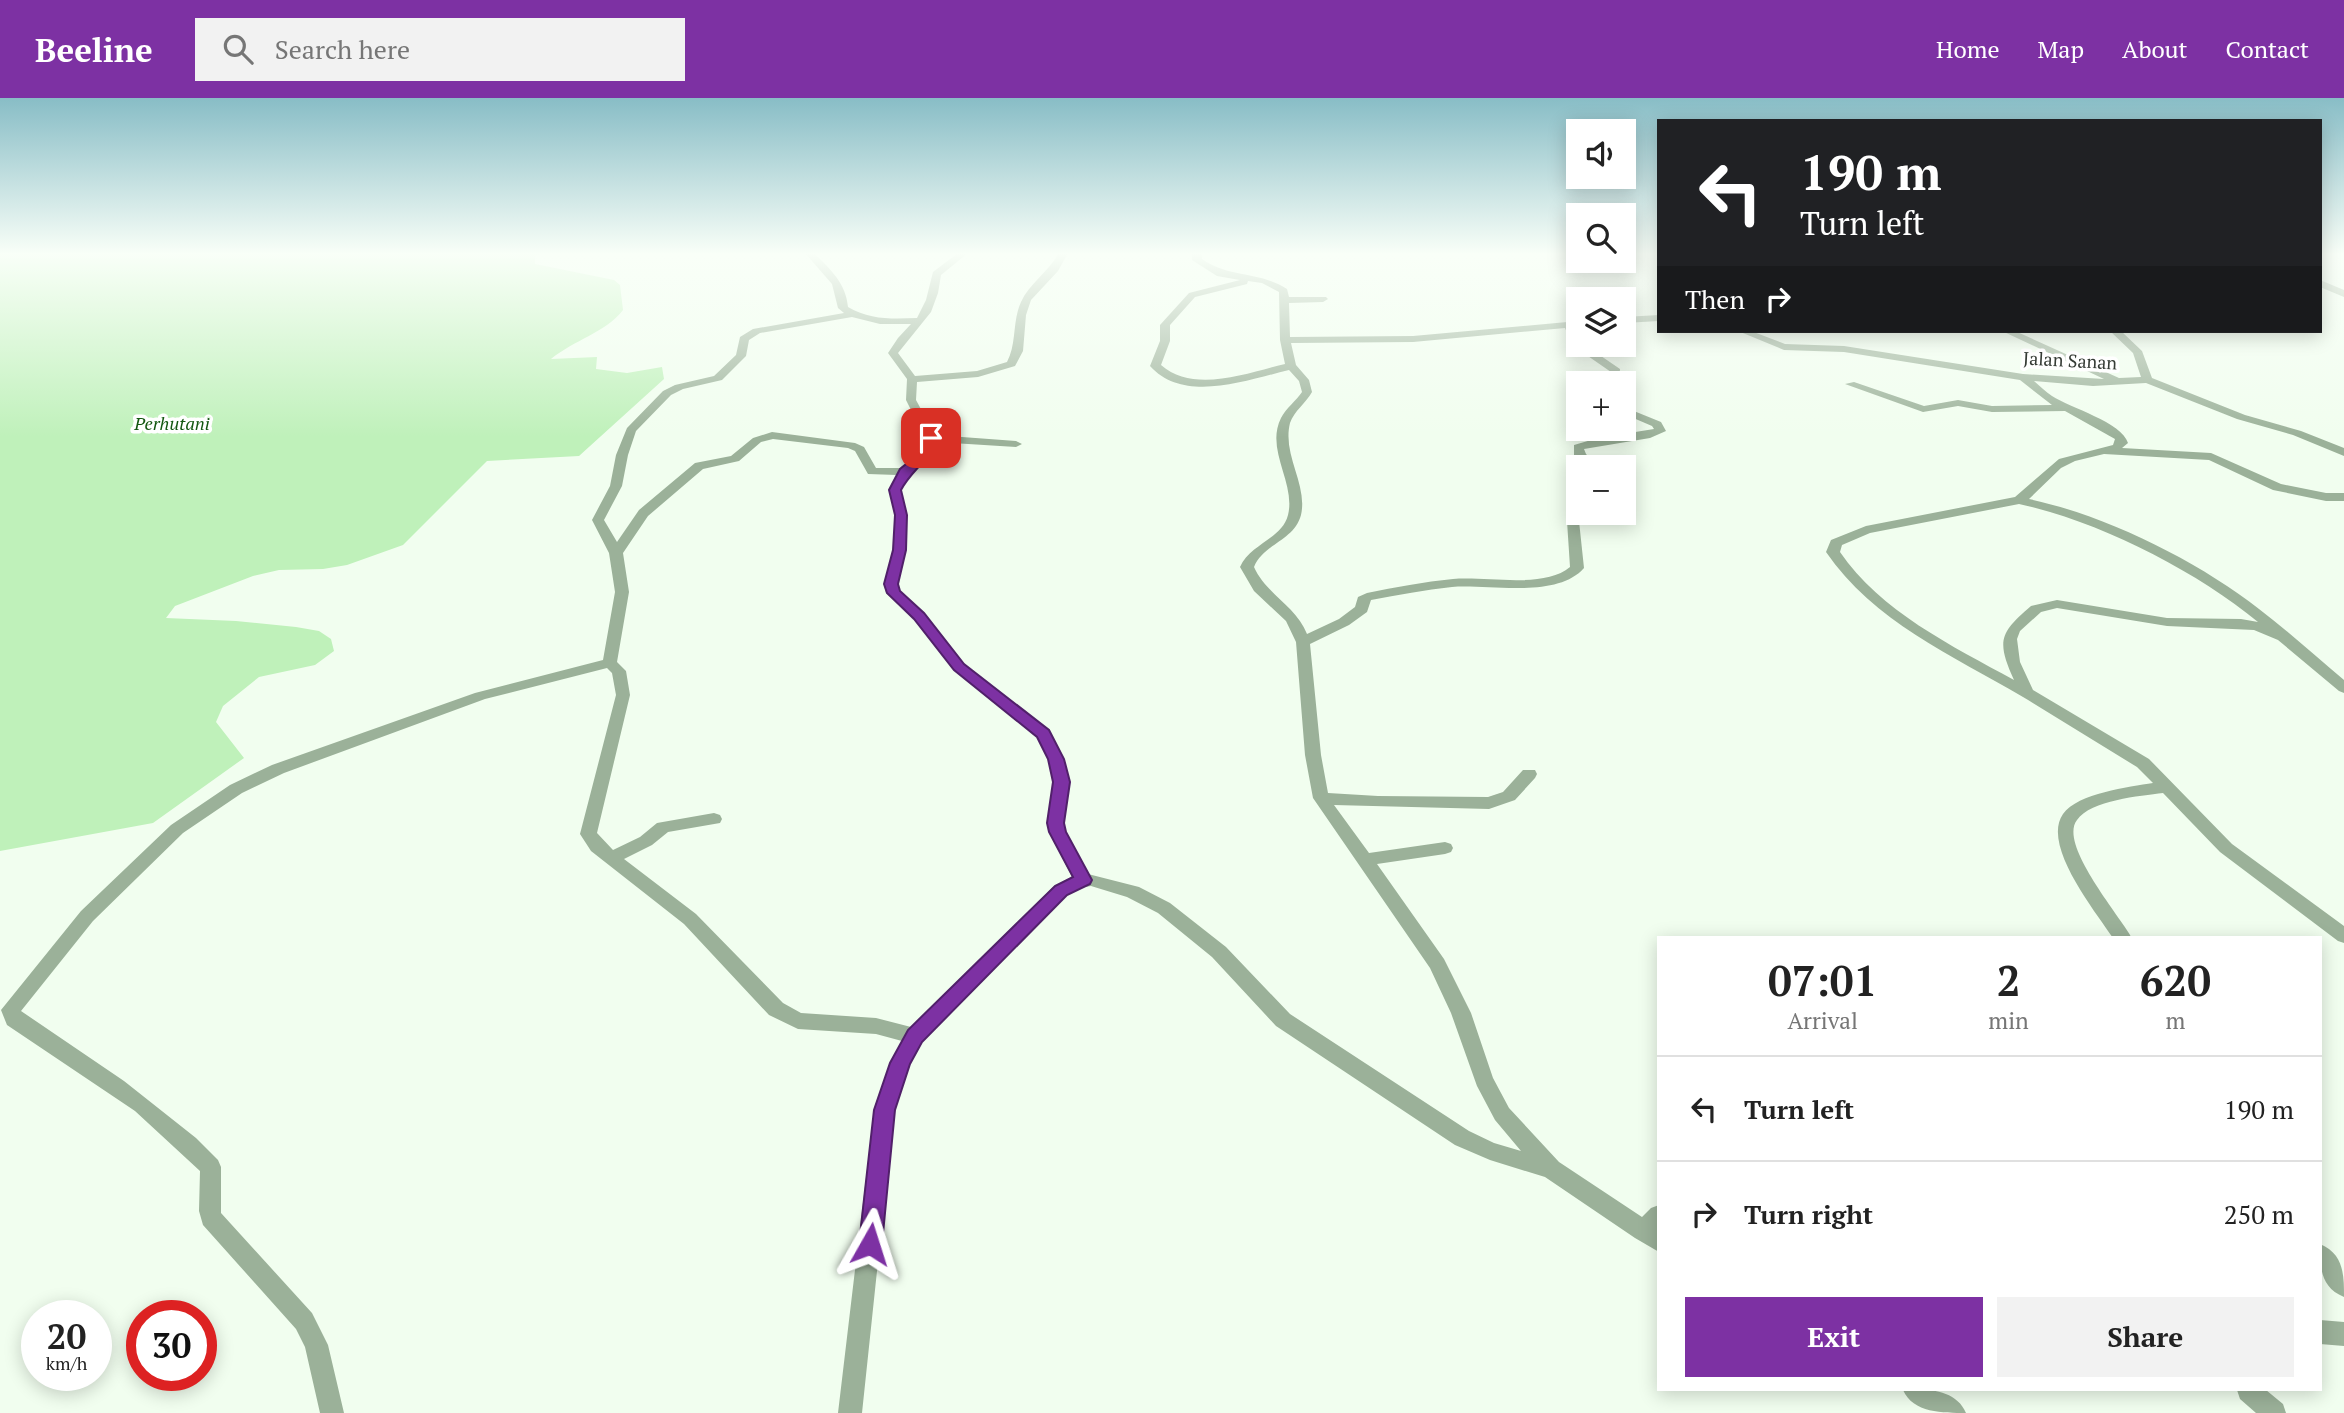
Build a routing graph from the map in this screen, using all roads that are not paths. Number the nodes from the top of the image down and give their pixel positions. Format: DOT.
graph roads {
  1 [pos="850,314"];
  2 [pos="852,314"];
  3 [pos="922,314"];
  4 [pos="1021,314"];
  5 [pos="1175,314"];
  6 [pos="1285,314"];
  7 [pos="1657,318"];
  8 [pos="1636,319"];
  9 [pos="919,321"];
  10 [pos="1566,326"];
  11 [pos="1748,333"];
  12 [pos="2011,333"];
  13 [pos="2117,333"];
  14 [pos="1285,340"];
  15 [pos="1595,357"];
  16 [pos="1291,366"];
  17 [pos="1615,371"];
  18 [pos="2023,377"];
  19 [pos="912,379"];
  20 [pos="2147,380"];
  21 [pos="2121,382"];
  22 [pos="1850,384"];
  23 [pos="2068,408"];
  24 [pos="1636,414"];
  25 [pos="1636,437"];
  26 [pos="931,438"];
  27 [pos="1604,441"];
  28 [pos="1016,444"];
  29 [pos="2105,451"];
  30 [pos="2344,452"];
  31 [pos="1580,455"];
  32 [pos="905,472"];
  33 [pos="2344,497"];
  34 [pos="2019,500"];
  35 [pos="1573,525"];
  36 [pos="616,553"];
  37 [pos="2283,637"];
  38 [pos="1303,642"];
  39 [pos="610,663"];
  40 [pos="2344,688"];
  41 [pos="2027,694"];
  42 [pos="1529,774"];
  43 [pos="2167,787"];
  44 [pos="1321,798"];
  45 [pos="714,819"];
  46 [pos="1445,848"];
  47 [pos="611,858"];
  48 [pos="1364,860"];
  49 [pos="1083,880"];
  50 [pos="2122,936"];
  51 [pos="2344,936"];
  52 [pos="6,1015"];
  53 [pos="915,1036"];
  54 [pos="1551,1169"];
  55 [pos="1651,1236"];
  56 [pos="2322,1258"];
  57 [pos="2344,1286"];
  58 [pos="2322,1332"];
  59 [pos="2344,1335"];
  60 [pos="1917,1391"];
  61 [pos="2250,1391"];
  62 [pos="332,1413"];
  63 [pos="850,1413"];
  64 [pos="1954,1413"];
  65 [pos="2274,1413"];
  1 -- 36 [label="street"];
  2 -- 9 [label="street"];
  3 -- 9 [label="street"];
  4 -- 19 [label="street"];
  5 -- 16 [label="street"];
  6 -- 14 [label="street"];
  7 -- 8 [label="street"];
  9 -- 19 [label="street"];
  10 -- 14 [label="street"];
  11 -- 18 [label="street, Jalan Sanan"];
  12 -- 21 [label="street"];
  13 -- 20 [label="street"];
  14 -- 16 [label="street"];
  15 -- 17 [label="street"];
  16 -- 38 [label="street"];
  18 -- 21 [label="street, Jalan Sanan"];
  18 -- 23 [label="street"];
  19 -- 26 [label="street"];
  20 -- 21 [label="street, Jalan Sanan"];
  20 -- 30 [label="street, Jalan Sanan"];
  22 -- 23 [label="street"];
  23 -- 29 [label="street"];
  24 -- 25 [label="street"];
  26 -- 28 [label="street"];
  26 -- 32 [label="street"];
  27 -- 31 [label="street"];
  29 -- 33 [label="street"];
  29 -- 34 [label="street"];
  32 -- 36 [label="street"];
  32 -- 49 [label="street"];
  34 -- 37 [label="street"];
  34 -- 41 [label="street"];
  35 -- 38 [label="street"];
  36 -- 39 [label="street"];
  37 -- 40 [label="street"];
  37 -- 41 [label="street"];
  38 -- 44 [label="street"];
  39 -- 47 [label="street"];
  39 -- 52 [label="street"];
  41 -- 43 [label="street"];
  42 -- 44 [label="street"];
  43 -- 50 [label="street"];
  43 -- 51 [label="street"];
  44 -- 48 [label="street"];
  45 -- 47 [label="street"];
  46 -- 48 [label="street"];
  47 -- 53 [label="street"];
  48 -- 54 [label="street"];
  49 -- 53 [label="street"];
  49 -- 54 [label="street"];
  52 -- 62 [label="street"];
  53 -- 63 [label="street"];
  54 -- 55 [label="street"];
  56 -- 57 [label="street"];
  58 -- 59 [label="street"];
  60 -- 64 [label="street"];
  61 -- 65 [label="street"];
}
